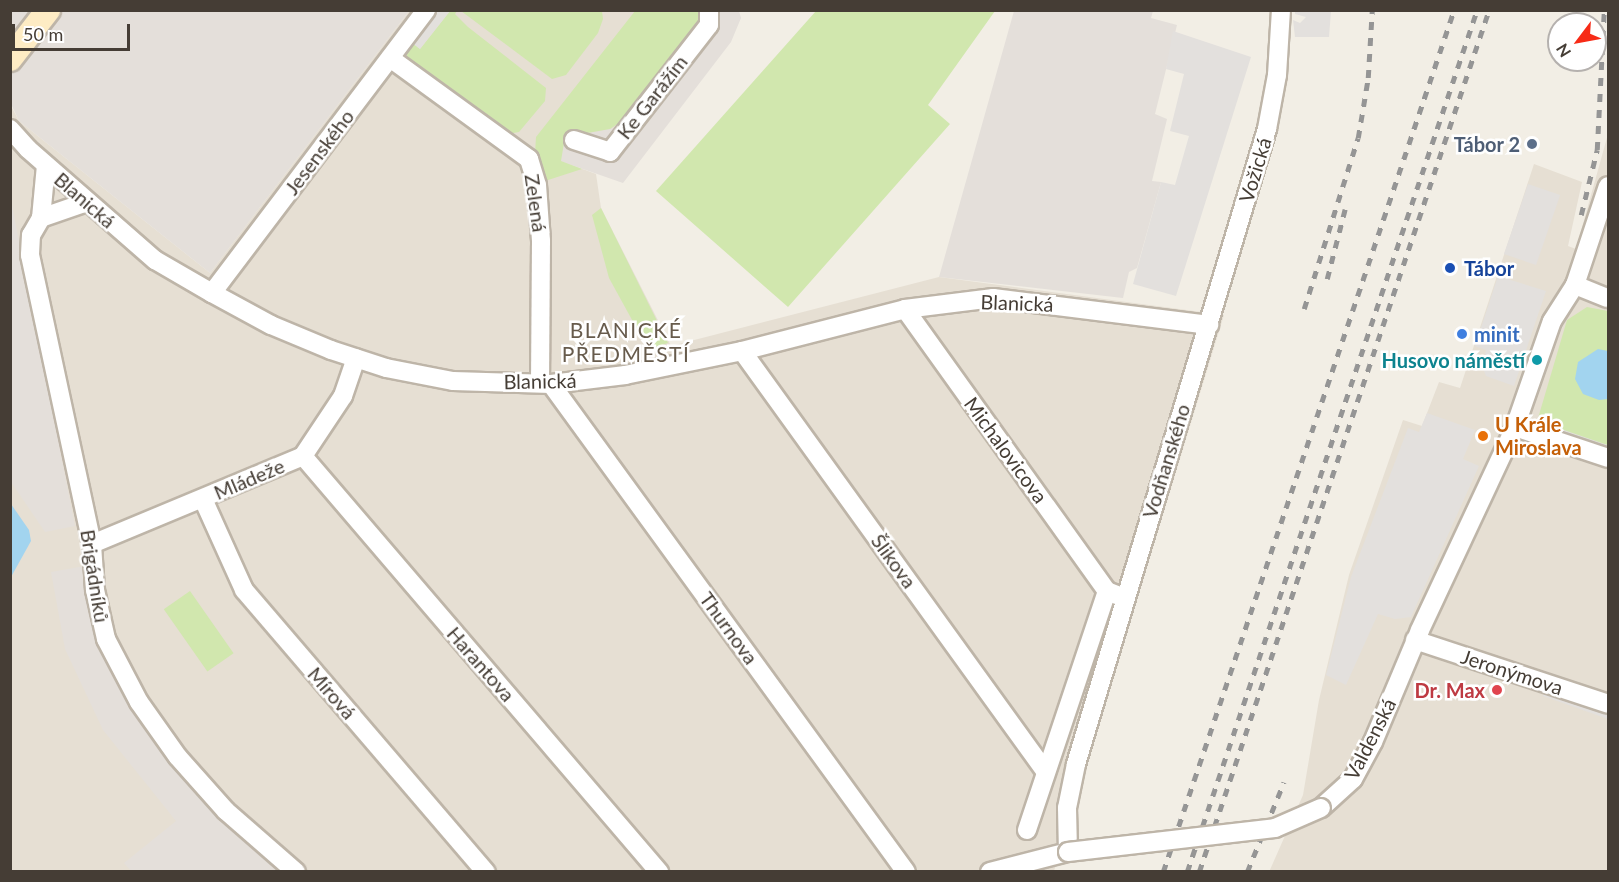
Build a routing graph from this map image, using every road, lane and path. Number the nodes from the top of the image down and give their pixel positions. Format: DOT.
graph roads {
  1 [pos="48,10"];
  2 [pos="426,10"];
  3 [pos="709,10"];
  4 [pos="1281,10"];
  5 [pos="10,58"];
  6 [pos="390,58"];
  7 [pos="10,129"];
  8 [pos="574,140"];
  9 [pos="46,165"];
  10 [pos="1608,186"];
  11 [pos="87,202"];
  12 [pos="41,218"];
  13 [pos="1575,285"];
  14 [pos="212,293"];
  15 [pos="1608,298"];
  16 [pos="905,309"];
  17 [pos="1209,325"];
  18 [pos="742,351"];
  19 [pos="356,358"];
  20 [pos="546,383"];
  21 [pos="1515,427"];
  22 [pos="303,456"];
  23 [pos="1608,458"];
  24 [pos="203,499"];
  25 [pos="92,544"];
  26 [pos="1115,595"];
  27 [pos="1415,640"];
  28 [pos="1608,704"];
  29 [pos="1045,771"];
  30 [pos="1028,830"];
  31 [pos="1068,852"];
  32 [pos="296,872"];
  33 [pos="486,872"];
  34 [pos="659,872"];
  35 [pos="906,872"];
  36 [pos="990,872"];
  1 -- 5 [label="main road"];
  2 -- 6 [label="street, Jesenského"];
  3 -- 8 [label="street, Ke Garážím"];
  4 -- 17 [label="street, Vožická"];
  6 -- 14 [label="street, Jesenského"];
  6 -- 20 [label="street, Zelená"];
  7 -- 9 [label="street, Blanická"];
  9 -- 11 [label="street, Blanická"];
  9 -- 12 [label="street, Brigádníků"];
  10 -- 13 [label="street"];
  11 -- 12 [label="street"];
  11 -- 14 [label="street, Blanická"];
  12 -- 25 [label="street, Brigádníků"];
  13 -- 15 [label="street"];
  13 -- 21 [label="street"];
  14 -- 19 [label="street, Blanická"];
  16 -- 17 [label="street, Blanická"];
  16 -- 18 [label="street, Blanická"];
  16 -- 26 [label="street, Michalovicova"];
  17 -- 26 [label="street, Vodňanského"];
  18 -- 20 [label="street, Blanická"];
  18 -- 29 [label="street, Šlikova"];
  19 -- 20 [label="street, Blanická"];
  19 -- 22 [label="street, Mládeže"];
  20 -- 35 [label="street, Thurnova"];
  21 -- 23 [label="street"];
  21 -- 27 [label="street, Valdenská"];
  22 -- 24 [label="street, Mládeže"];
  22 -- 34 [label="street, Harantova"];
  24 -- 25 [label="street, Mládeže"];
  24 -- 33 [label="street, Mírová"];
  25 -- 32 [label="street, Brigádníků"];
  26 -- 29 [label="street, Vodňanského"];
  26 -- 31 [label="street, Vodňanského"];
  27 -- 28 [label="street, Jeronýmova"];
  27 -- 31 [label="street, Valdenská, bridge"];
  29 -- 30 [label="street, Vodňanského"];
  31 -- 36 [label="street, Valdenská"];
}
